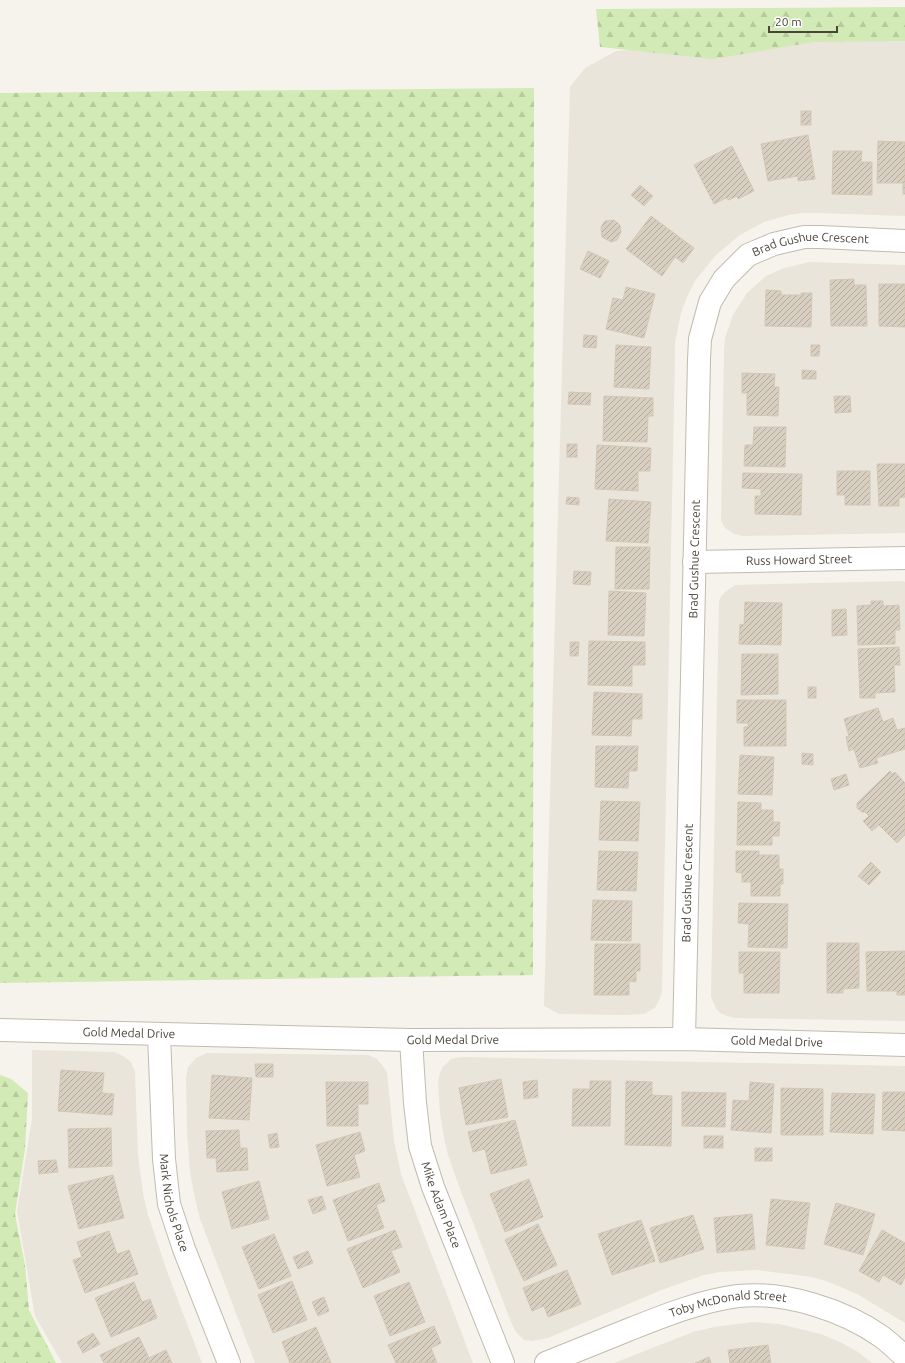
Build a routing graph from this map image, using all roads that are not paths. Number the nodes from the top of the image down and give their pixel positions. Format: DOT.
graph roads {
  1 [pos="905,240"];
  2 [pos="905,558"];
  3 [pos="694,562"];
  4 [pos="0,1030"];
  5 [pos="159,1034"];
  6 [pos="684,1039"];
  7 [pos="411,1040"];
  8 [pos="905,1045"];
  9 [pos="905,1357"];
  10 [pos="229,1363"];
  11 [pos="503,1363"];
  12 [pos="546,1363"];
  1 -- 3 [label="street, Brad Gushue Crescent"];
  2 -- 3 [label="street, Russ Howard Street"];
  3 -- 6 [label="street, Brad Gushue Crescent"];
  4 -- 5 [label="street, Gold Medal Drive"];
  5 -- 7 [label="street, Gold Medal Drive"];
  5 -- 10 [label="street, Mark Nichols Place"];
  6 -- 7 [label="street, Gold Medal Drive"];
  6 -- 8 [label="street, Gold Medal Drive"];
  7 -- 11 [label="street, Mike Adam Place"];
  9 -- 12 [label="street, Toby McDonald Street"];
}
